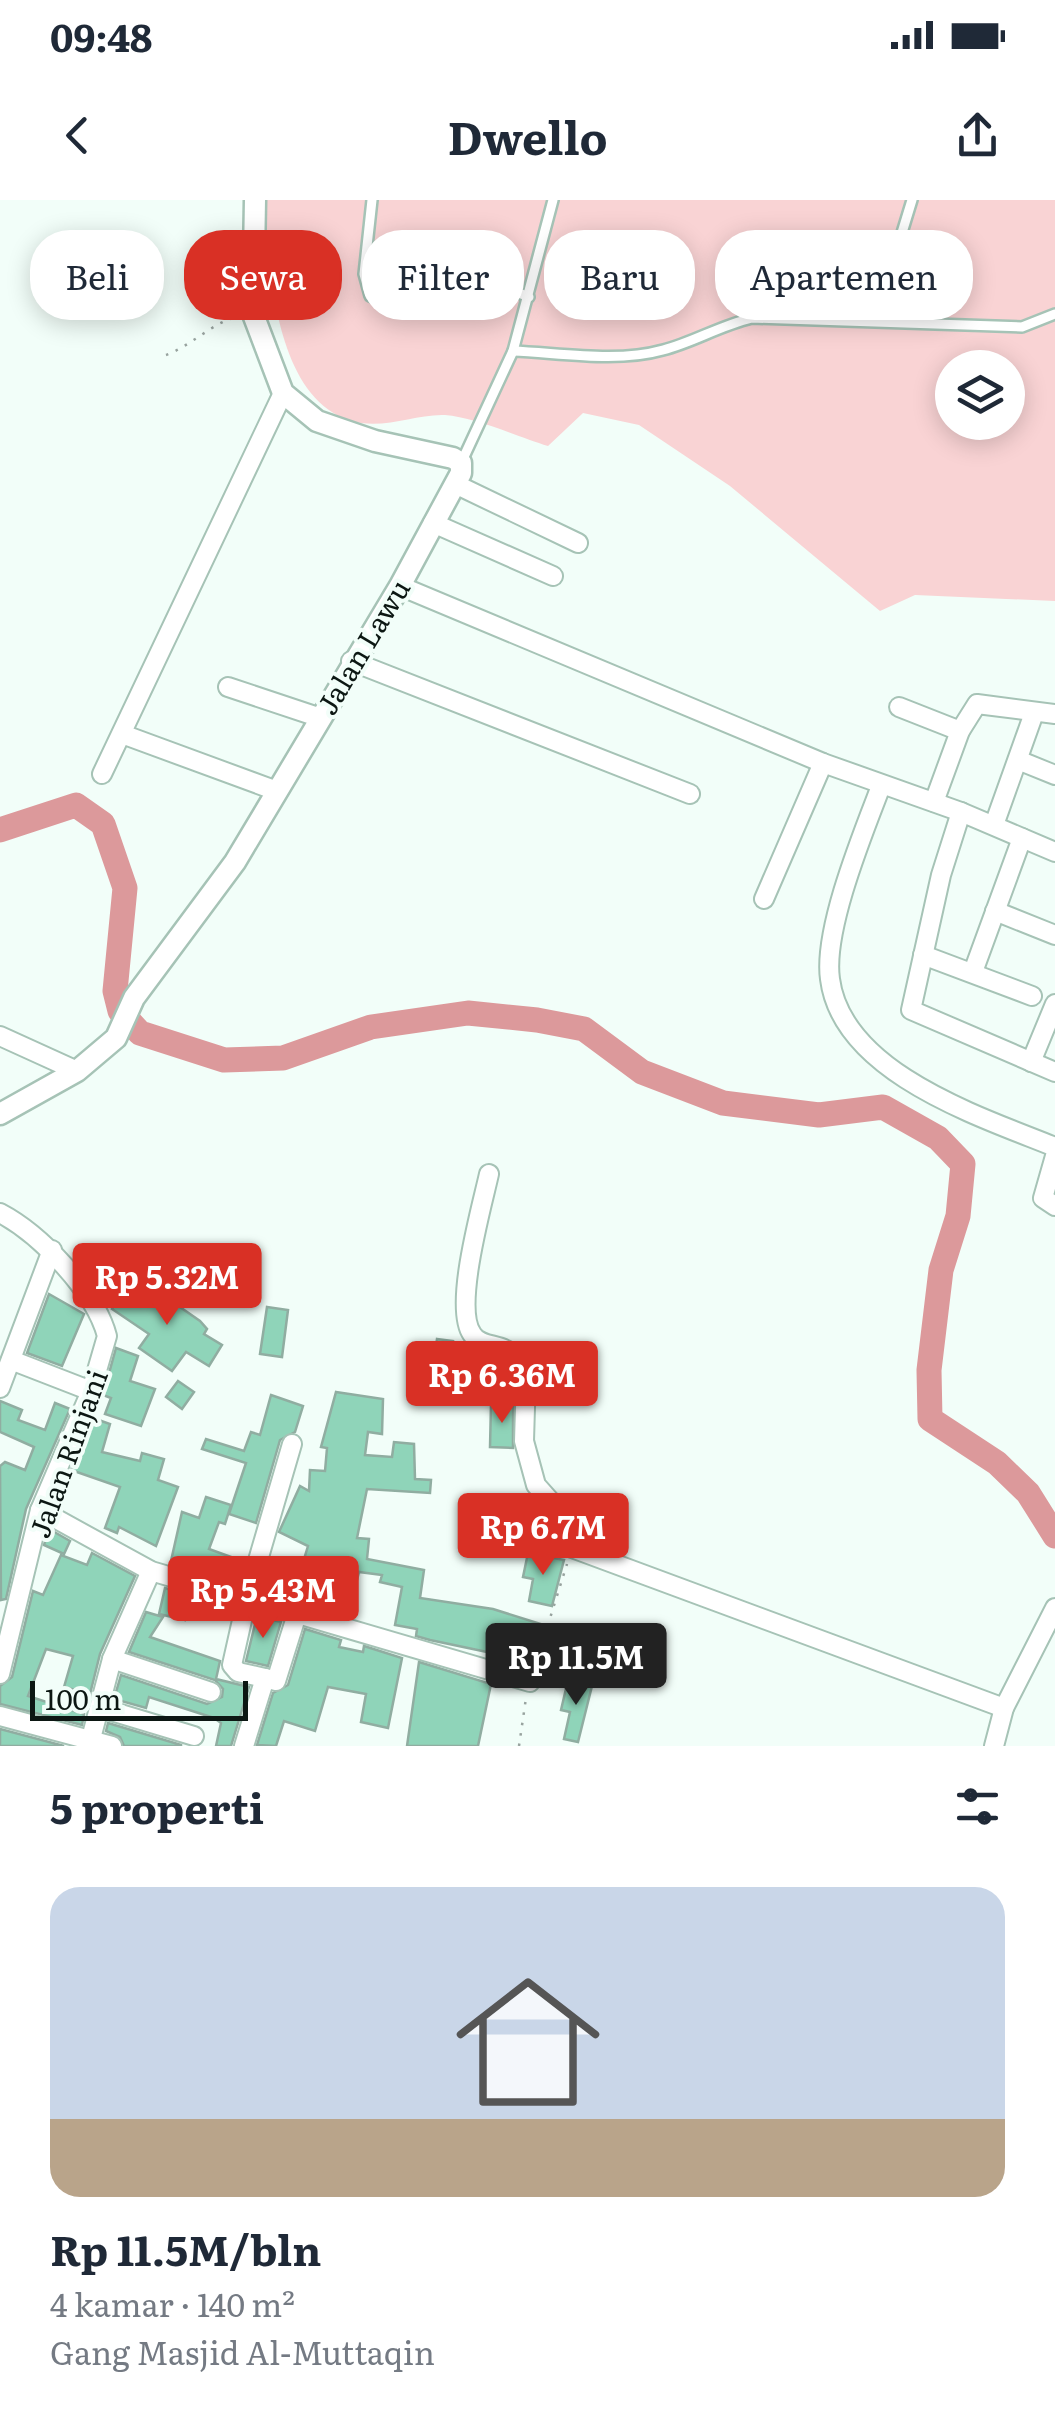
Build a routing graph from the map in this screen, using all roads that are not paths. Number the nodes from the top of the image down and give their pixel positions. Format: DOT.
graph roads {
  1 [pos="255,200"];
  2 [pos="372,200"];
  3 [pos="553,200"];
  4 [pos="912,200"];
  5 [pos="529,297"];
  6 [pos="1055,314"];
  7 [pos="875,321"];
  8 [pos="513,351"];
  9 [pos="282,393"];
  10 [pos="461,463"];
  11 [pos="455,484"];
  12 [pos="433,523"];
  13 [pos="578,543"];
  14 [pos="553,576"];
  15 [pos="400,586"];
  16 [pos="351,661"];
  17 [pos="228,687"];
  18 [pos="899,707"];
  19 [pos="1034,713"];
  20 [pos="1055,714"];
  21 [pos="318,717"];
  22 [pos="960,731"];
  23 [pos="122,734"];
  24 [pos="1018,760"];
  25 [pos="823,763"];
  26 [pos="102,774"];
  27 [pos="1055,774"];
  28 [pos="880,786"];
  29 [pos="277,791"];
  30 [pos="690,794"];
  31 [pos="934,802"];
  32 [pos="961,812"];
  33 [pos="994,825"];
  34 [pos="1022,838"];
  35 [pos="1055,852"];
  36 [pos="764,899"];
  37 [pos="995,911"];
  38 [pos="1055,935"];
  39 [pos="923,955"];
  40 [pos="973,972"];
  41 [pos="1032,996"];
  42 [pos="1055,1004"];
  43 [pos="0,1036"];
  44 [pos="1030,1062"];
  45 [pos="77,1070"];
  46 [pos="1055,1072"];
  47 [pos="0,1114"];
  48 [pos="1055,1147"];
  49 [pos="1055,1156"];
  50 [pos="488,1174"];
  51 [pos="1055,1206"];
  52 [pos="0,1213"];
  53 [pos="52,1250"];
  54 [pos="11,1360"];
  55 [pos="0,1388"];
  56 [pos="91,1390"];
  57 [pos="292,1444"];
  58 [pos="40,1510"];
  59 [pos="151,1571"];
  60 [pos="247,1598"];
  61 [pos="9,1603"];
  62 [pos="1055,1608"];
  63 [pos="297,1614"];
  64 [pos="112,1660"];
  65 [pos="0,1674"];
  66 [pos="265,1678"];
  67 [pos="530,1682"];
  68 [pos="212,1692"];
  69 [pos="100,1708"];
  70 [pos="1004,1708"];
  71 [pos="0,1716"];
  72 [pos="194,1736"];
  73 [pos="90,1743"];
  74 [pos="112,1746"];
  75 [pos="244,1746"];
  76 [pos="994,1746"];
  1 -- 9 [label="street"];
  2 -- 5 [label="lane"];
  3 -- 5 [label="lane"];
  4 -- 7 [label="lane"];
  5 -- 8 [label="lane"];
  6 -- 7 [label="lane"];
  7 -- 8 [label="lane"];
  8 -- 10 [label="lane"];
  9 -- 10 [label="street"];
  9 -- 23 [label="street"];
  10 -- 11 [label="street, Jalan Lawu"];
  11 -- 12 [label="street, Jalan Lawu"];
  11 -- 13 [label="street"];
  12 -- 14 [label="street"];
  12 -- 15 [label="street, Jalan Lawu"];
  15 -- 16 [label="street, Jalan Lawu"];
  15 -- 25 [label="street"];
  16 -- 21 [label="street, Jalan Lawu"];
  16 -- 30 [label="street"];
  17 -- 21 [label="street"];
  18 -- 22 [label="street"];
  19 -- 20 [label="street"];
  19 -- 22 [label="street"];
  19 -- 24 [label="street"];
  21 -- 29 [label="street, Jalan Lawu"];
  22 -- 31 [label="street"];
  23 -- 26 [label="street"];
  23 -- 29 [label="street"];
  24 -- 27 [label="street"];
  24 -- 33 [label="street"];
  25 -- 28 [label="street"];
  25 -- 36 [label="street"];
  28 -- 31 [label="street"];
  28 -- 48 [label="street"];
  29 -- 45 [label="street, Jalan Lawu"];
  31 -- 32 [label="street"];
  32 -- 33 [label="street"];
  32 -- 39 [label="street"];
  33 -- 34 [label="street"];
  34 -- 35 [label="street"];
  34 -- 37 [label="street"];
  37 -- 38 [label="street"];
  37 -- 40 [label="street"];
  39 -- 40 [label="street"];
  39 -- 44 [label="street"];
  40 -- 41 [label="street"];
  42 -- 44 [label="street"];
  43 -- 45 [label="street"];
  44 -- 46 [label="street"];
  45 -- 47 [label="street, Jalan Lawu"];
  49 -- 51 [label="street"];
  50 -- 70 [label="street"];
  52 -- 53 [label="street, Jalan Rinjani"];
  53 -- 54 [label="street"];
  53 -- 56 [label="street, Jalan Rinjani"];
  54 -- 55 [label="street"];
  54 -- 56 [label="street"];
  56 -- 58 [label="street, Jalan Rinjani"];
  57 -- 60 [label="street"];
  58 -- 59 [label="street"];
  58 -- 61 [label="street, Jalan Rinjani"];
  59 -- 60 [label="street"];
  59 -- 64 [label="street"];
  60 -- 63 [label="street"];
  60 -- 66 [label="street"];
  61 -- 65 [label="street, Jalan Rinjani"];
  62 -- 70 [label="street"];
  63 -- 66 [label="street"];
  63 -- 67 [label="street"];
  64 -- 68 [label="street"];
  64 -- 69 [label="street"];
  66 -- 75 [label="street"];
  69 -- 72 [label="street"];
  69 -- 73 [label="street"];
  70 -- 76 [label="street"];
  71 -- 73 [label="street"];
  73 -- 74 [label="street"];
}
